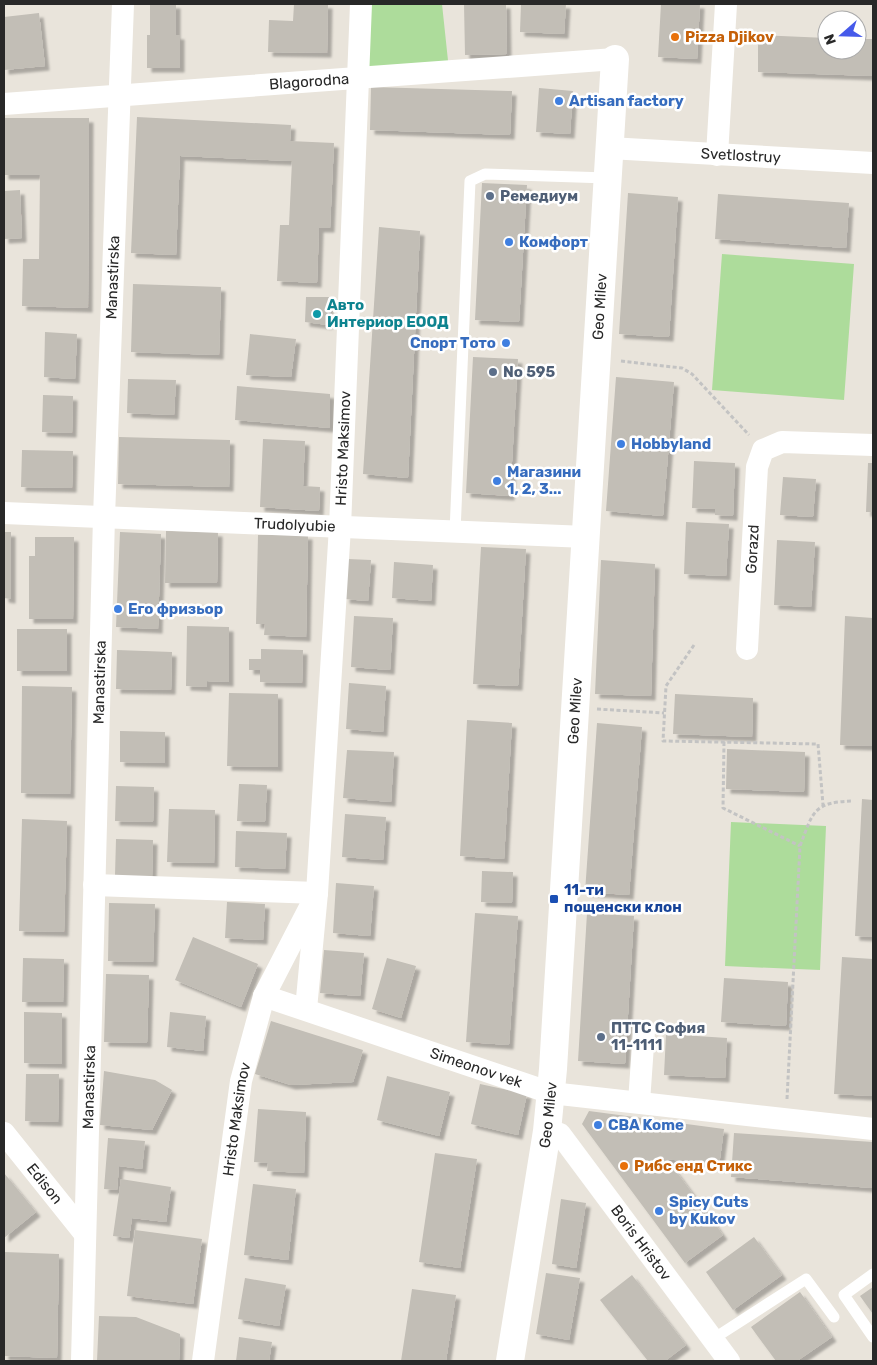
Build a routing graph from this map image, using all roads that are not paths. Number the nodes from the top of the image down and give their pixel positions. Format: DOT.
graph roads {
  1 [pos="123,4"];
  2 [pos="361,4"];
  3 [pos="726,4"];
  4 [pos="615,59"];
  5 [pos="359,77"];
  6 [pos="120,95"];
  7 [pos="4,104"];
  8 [pos="609,148"];
  9 [pos="717,155"];
  10 [pos="873,162"];
  11 [pos="607,178"];
  12 [pos="873,445"];
  13 [pos="4,513"];
  14 [pos="104,517"];
  15 [pos="340,527"];
  16 [pos="454,532"];
  17 [pos="586,537"];
  18 [pos="747,649"];
  19 [pos="94,885"];
  20 [pos="318,893"];
  21 [pos="264,996"];
  22 [pos="306,1009"];
  23 [pos="644,1031"];
  24 [pos="551,1093"];
  25 [pos="639,1102"];
  26 [pos="873,1129"];
  27 [pos="547,1132"];
  28 [pos="4,1133"];
  29 [pos="85,1234"];
  30 [pos="873,1274"];
  31 [pos="834,1317"];
  32 [pos="873,1337"];
  33 [pos="713,1339"];
  34 [pos="82,1361"];
  35 [pos="203,1361"];
  36 [pos="510,1361"];
  37 [pos="729,1361"];
  1 -- 6 [label="street, Manastirska"];
  2 -- 5 [label="street, Hristo Maksimov"];
  3 -- 9 [label="street"];
  4 -- 5 [label="street, Blagorodna"];
  4 -- 8 [label="street, Geo Milev"];
  5 -- 6 [label="street, Blagorodna"];
  5 -- 15 [label="street, Hristo Maksimov"];
  6 -- 7 [label="street, Blagorodna"];
  6 -- 14 [label="street, Manastirska"];
  8 -- 9 [label="street, Svetlostruy"];
  8 -- 11 [label="street, Geo Milev"];
  9 -- 10 [label="street, Svetlostruy"];
  11 -- 16 [label="lane"];
  11 -- 17 [label="street, Geo Milev"];
  12 -- 18 [label="street, Gorazd"];
  13 -- 14 [label="street, Trudolyubie"];
  14 -- 15 [label="street, Trudolyubie"];
  14 -- 19 [label="street, Manastirska"];
  15 -- 16 [label="street, Trudolyubie"];
  15 -- 20 [label="street, Hristo Maksimov"];
  16 -- 17 [label="street, Trudolyubie"];
  17 -- 24 [label="street, Geo Milev"];
  19 -- 20 [label="street"];
  19 -- 29 [label="street, Manastirska"];
  20 -- 21 [label="street, Hristo Maksimov"];
  20 -- 22 [label="street, Hristo Maksimov"];
  21 -- 22 [label="street, Simeonov vek"];
  21 -- 35 [label="street, Hristo Maksimov"];
  22 -- 24 [label="street, Simeonov vek"];
  23 -- 25 [label="street"];
  24 -- 25 [label="street, Simeonov vek"];
  24 -- 27 [label="street, Geo Milev"];
  25 -- 26 [label="street, Simeonov vek"];
  27 -- 33 [label="street, Boris Hristov"];
  27 -- 36 [label="street, Geo Milev"];
  28 -- 29 [label="street, Edison"];
  29 -- 34 [label="street, Manastirska"];
  30 -- 32 [label="lane"];
  31 -- 33 [label="lane"];
  33 -- 37 [label="street, Boris Hristov"];
}
